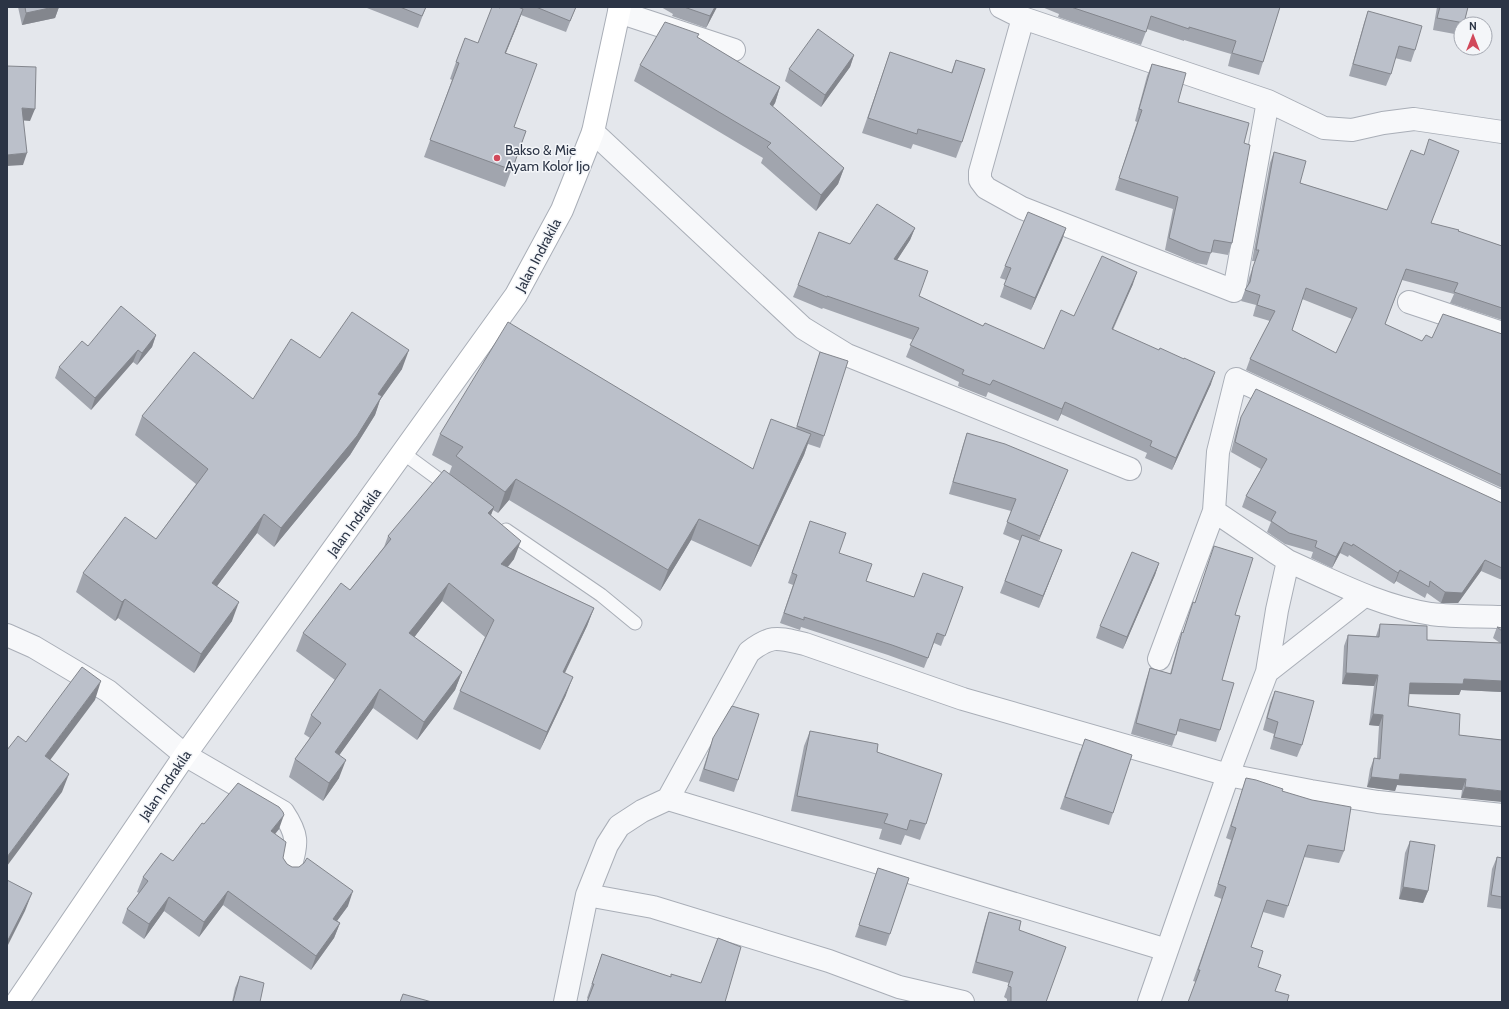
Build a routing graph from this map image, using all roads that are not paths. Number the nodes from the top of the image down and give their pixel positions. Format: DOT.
graph roads {
  1 [pos="1000,7"];
  2 [pos="620,9"];
  3 [pos="1023,18"];
  4 [pos="734,50"];
  5 [pos="1268,101"];
  6 [pos="593,132"];
  7 [pos="1502,132"];
  8 [pos="1409,302"];
  9 [pos="1502,333"];
  10 [pos="403,453"];
  11 [pos="1130,469"];
  12 [pos="460,496"];
  13 [pos="1502,502"];
  14 [pos="1214,511"];
  15 [pos="498,524"];
  16 [pos="1288,561"];
  17 [pos="1364,596"];
  18 [pos="1502,617"];
  19 [pos="635,623"];
  20 [pos="7,634"];
  21 [pos="1159,659"];
  22 [pos="1267,672"];
  23 [pos="185,755"];
  24 [pos="1228,775"];
  25 [pos="668,799"];
  26 [pos="1502,815"];
  27 [pos="290,869"];
  28 [pos="587,895"];
  29 [pos="1168,950"];
  30 [pos="17,1002"];
  31 [pos="565,1002"];
  32 [pos="963,1002"];
  33 [pos="1149,1002"];
  1 -- 3 [label="street"];
  2 -- 4 [label="street"];
  2 -- 6 [label="street, Jalan Indrakila"];
  3 -- 5 [label="street"];
  3 -- 5 [label="street"];
  5 -- 7 [label="street"];
  6 -- 10 [label="street, Jalan Indrakila"];
  6 -- 11 [label="street"];
  8 -- 9 [label="street"];
  10 -- 12 [label="lane"];
  10 -- 23 [label="street, Jalan Indrakila"];
  13 -- 14 [label="street"];
  14 -- 16 [label="street"];
  14 -- 21 [label="street"];
  15 -- 19 [label="lane"];
  16 -- 17 [label="street"];
  16 -- 22 [label="street"];
  17 -- 18 [label="street"];
  17 -- 22 [label="street"];
  20 -- 23 [label="street"];
  22 -- 24 [label="street"];
  23 -- 27 [label="street"];
  23 -- 30 [label="street, Jalan Indrakila"];
  24 -- 25 [label="street"];
  24 -- 26 [label="street"];
  24 -- 29 [label="street"];
  25 -- 28 [label="street"];
  25 -- 29 [label="street"];
  28 -- 31 [label="street"];
  28 -- 32 [label="street"];
  29 -- 33 [label="street"];
}
